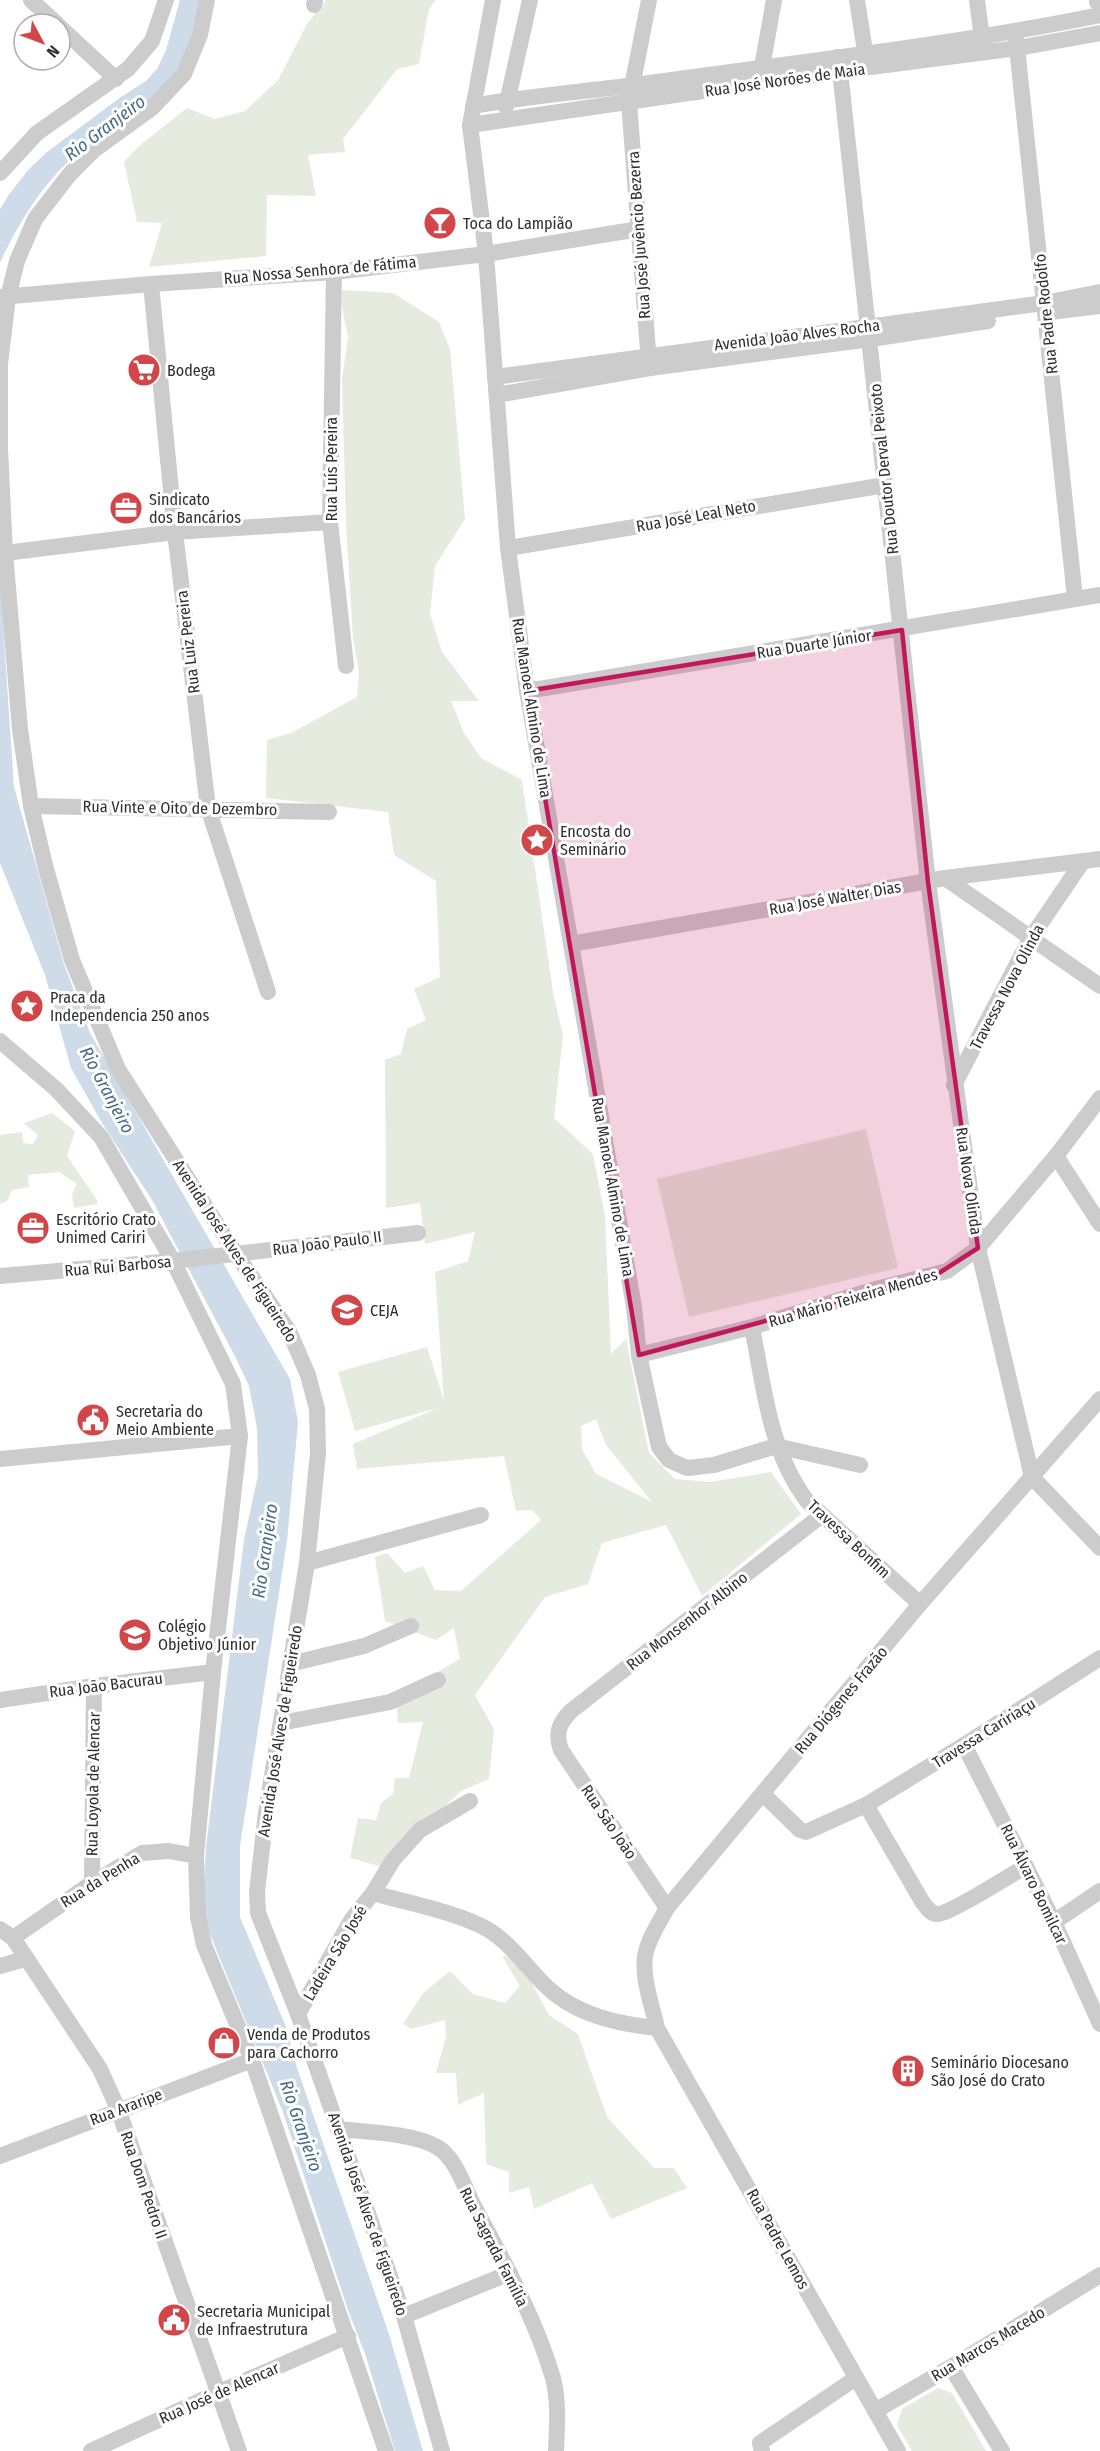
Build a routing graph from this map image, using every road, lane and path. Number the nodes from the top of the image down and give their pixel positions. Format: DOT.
graph roads {
  1 [pos="31,0"];
  2 [pos="165,0"];
  3 [pos="207,0"];
  4 [pos="493,0"];
  5 [pos="530,0"];
  6 [pos="649,0"];
  7 [pos="774,0"];
  8 [pos="857,0"];
  9 [pos="976,0"];
  10 [pos="1098,6"];
  11 [pos="44,12"];
  12 [pos="1100,33"];
  13 [pos="72,37"];
  14 [pos="1017,39"];
  15 [pos="983,44"];
  16 [pos="867,61"];
  17 [pos="838,64"];
  18 [pos="762,67"];
  19 [pos="116,79"];
  20 [pos="630,93"];
  21 [pos="510,99"];
  22 [pos="473,106"];
  23 [pos="501,120"];
  24 [pos="470,125"];
  25 [pos="0,173"];
  26 [pos="639,229"];
  27 [pos="486,254"];
  28 [pos="334,272"];
  29 [pos="151,284"];
  30 [pos="1100,292"];
  31 [pos="4,297"];
  32 [pos="1100,306"];
  33 [pos="1045,308"];
  34 [pos="870,333"];
  35 [pos="649,362"];
  36 [pos="495,377"];
  37 [pos="497,394"];
  38 [pos="885,484"];
  39 [pos="330,522"];
  40 [pos="175,532"];
  41 [pos="508,548"];
  42 [pos="5,553"];
  43 [pos="1100,595"];
  44 [pos="1075,598"];
  45 [pos="902,630"];
  46 [pos="346,666"];
  47 [pos="527,691"];
  48 [pos="31,806"];
  49 [pos="208,808"];
  50 [pos="329,812"];
  51 [pos="1100,860"];
  52 [pos="1083,861"];
  53 [pos="945,878"];
  54 [pos="928,882"];
  55 [pos="1030,939"];
  56 [pos="571,944"];
  57 [pos="1100,986"];
  58 [pos="268,992"];
  59 [pos="0,1041"];
  60 [pos="954,1085"];
  61 [pos="1100,1098"];
  62 [pos="1056,1156"];
  63 [pos="1100,1224"];
  64 [pos="418,1233"];
  65 [pos="978,1248"];
  66 [pos="236,1254"];
  67 [pos="173,1261"];
  68 [pos="0,1275"];
  69 [pos="752,1327"];
  70 [pos="639,1355"];
  71 [pos="1100,1399"];
  72 [pos="240,1436"];
  73 [pos="776,1446"];
  74 [pos="0,1459"];
  75 [pos="860,1465"];
  76 [pos="1032,1477"];
  77 [pos="481,1515"];
  78 [pos="822,1515"];
  79 [pos="1100,1548"];
  80 [pos="308,1563"];
  81 [pos="920,1604"];
  82 [pos="411,1626"];
  83 [pos="1100,1658"];
  84 [pos="290,1664"];
  85 [pos="213,1672"];
  86 [pos="438,1680"];
  87 [pos="94,1686"];
  88 [pos="0,1700"];
  89 [pos="280,1723"];
  90 [pos="557,1732"];
  91 [pos="964,1745"];
  92 [pos="763,1794"];
  93 [pos="470,1801"];
  94 [pos="866,1805"];
  95 [pos="196,1856"];
  96 [pos="1026,1866"];
  97 [pos="92,1883"];
  98 [pos="1100,1891"];
  99 [pos="373,1893"];
  100 [pos="667,1908"];
  101 [pos="1054,1922"];
  102 [pos="6,1934"];
  103 [pos="25,1959"];
  104 [pos="0,1966"];
  105 [pos="298,2014"];
  106 [pos="1100,2024"];
  107 [pos="657,2028"];
  108 [pos="252,2060"];
  109 [pos="118,2109"];
  110 [pos="338,2129"];
  111 [pos="0,2156"];
  112 [pos="510,2273"];
  113 [pos="1100,2275"];
  114 [pos="404,2316"];
  115 [pos="348,2336"];
  116 [pos="951,2367"];
  117 [pos="856,2378"];
  118 [pos="217,2393"];
  119 [pos="875,2411"];
  120 [pos="761,2447"];
  121 [pos="91,2451"];
  122 [pos="239,2451"];
  123 [pos="387,2451"];
  124 [pos="442,2451"];
  125 [pos="556,2451"];
  126 [pos="898,2451"];
  127 [pos="1002,2451"];
  1 -- 11 [label="street"];
  2 -- 19 [label="street"];
  3 -- 31 [label="street, Avenida José Alves de Figueiredo"];
  4 -- 22 [label="street, Rua Manoel Almino de Lima"];
  5 -- 21 [label="street"];
  6 -- 20 [label="street"];
  7 -- 18 [label="street"];
  8 -- 16 [label="street"];
  9 -- 15 [label="street"];
  10 -- 14 [label="street, Rua José Norões de Maia"];
  12 -- 14 [label="street, Rua José Norões de Maia"];
  13 -- 19 [label="street"];
  14 -- 15 [label="street, Rua José Norões de Maia"];
  14 -- 33 [label="street, Rua Padre Rodolfo"];
  15 -- 16 [label="street, Rua José Norões de Maia"];
  16 -- 17 [label="street, Rua José Norões de Maia"];
  17 -- 18 [label="street, Rua José Norões de Maia"];
  17 -- 20 [label="street, Rua José Norões de Maia"];
  17 -- 34 [label="street, Rua Doutor Derval Peixoto"];
  18 -- 20 [label="street, Rua José Norões de Maia"];
  19 -- 25 [label="street"];
  20 -- 21 [label="street, Rua José Norões de Maia"];
  20 -- 23 [label="street, Rua José Norões de Maia"];
  20 -- 26 [label="street, Rua José Juvêncio Bezerra"];
  21 -- 22 [label="street, Rua José Norões de Maia"];
  21 -- 23 [label="street"];
  22 -- 24 [label="street, Rua Manoel Almino de Lima"];
  23 -- 24 [label="street, Rua José Norões de Maia"];
  24 -- 27 [label="street, Rua Manoel Almino de Lima"];
  26 -- 27 [label="street, Rua Nossa Senhora de Fátima"];
  26 -- 35 [label="street, Rua José Juvêncio Bezerra"];
  27 -- 28 [label="street, Rua Nossa Senhora de Fátima"];
  27 -- 36 [label="street, Rua Manoel Almino de Lima"];
  28 -- 29 [label="street, Rua Nossa Senhora de Fátima"];
  28 -- 39 [label="street, Rua Luís Pereira"];
  29 -- 31 [label="street, Rua Nossa Senhora de Fátima"];
  29 -- 40 [label="street, Rua Luiz Pereira"];
  30 -- 33 [label="street, Avenida João Alves Rocha"];
  31 -- 42 [label="street, Avenida José Alves de Figueiredo"];
  32 -- 33 [label="street, Avenida João Alves Rocha"];
  33 -- 34 [label="street, Avenida João Alves Rocha"];
  33 -- 44 [label="street, Rua Padre Rodolfo"];
  34 -- 35 [label="street, Avenida João Alves Rocha"];
  34 -- 38 [label="street, Rua Doutor Derval Peixoto"];
  35 -- 36 [label="street, Avenida João Alves Rocha"];
  35 -- 37 [label="street, Avenida João Alves Rocha"];
  36 -- 37 [label="street, Rua Manoel Almino de Lima"];
  37 -- 41 [label="street, Rua Manoel Almino de Lima"];
  38 -- 41 [label="street, Rua José Leal Neto"];
  38 -- 45 [label="street, Rua Doutor Derval Peixoto"];
  39 -- 40 [label="street"];
  39 -- 46 [label="street, Rua Luís Pereira"];
  40 -- 42 [label="street"];
  40 -- 49 [label="street, Rua Luiz Pereira"];
  41 -- 47 [label="street, Rua Manoel Almino de Lima"];
  42 -- 48 [label="street, Avenida José Alves de Figueiredo"];
  43 -- 44 [label="street, Rua Duarte Júnior"];
  44 -- 45 [label="street, Rua Duarte Júnior"];
  45 -- 47 [label="street, Rua Duarte Júnior"];
  45 -- 54 [label="street, Rua Doutor Derval Peixoto"];
  47 -- 56 [label="street, Rua Manoel Almino de Lima"];
  48 -- 49 [label="street, Rua Vinte e Oito de Dezembro"];
  48 -- 66 [label="street, Avenida José Alves de Figueiredo"];
  49 -- 50 [label="street, Rua Vinte e Oito de Dezembro"];
  49 -- 58 [label="street, Rua Luiz Pereira"];
  51 -- 52 [label="street, Rua José Walter Dias"];
  52 -- 53 [label="street, Rua José Walter Dias"];
  52 -- 55 [label="street, Travessa Nova Olinda"];
  53 -- 54 [label="street, Rua José Walter Dias"];
  53 -- 55 [label="street"];
  54 -- 56 [label="street, Rua José Walter Dias"];
  54 -- 60 [label="street, Rua Nova Olinda"];
  55 -- 57 [label="street"];
  55 -- 60 [label="street, Travessa Nova Olinda"];
  56 -- 70 [label="street, Rua Manoel Almino de Lima"];
  59 -- 67 [label="street"];
  60 -- 65 [label="street, Rua Nova Olinda"];
  61 -- 62 [label="street, Rua Mário Teixeira Mendes"];
  62 -- 63 [label="street"];
  62 -- 65 [label="street, Rua Mário Teixeira Mendes"];
  64 -- 66 [label="street, Rua João Paulo II"];
  65 -- 69 [label="street, Rua Mário Teixeira Mendes"];
  65 -- 76 [label="street, Rua Nova Olinda"];
  66 -- 67 [label="street, Rua Rui Barbosa"];
  66 -- 80 [label="street, Avenida José Alves de Figueiredo"];
  67 -- 68 [label="street, Rua Rui Barbosa"];
  67 -- 72 [label="street"];
  69 -- 70 [label="street, Rua Mário Teixeira Mendes"];
  69 -- 73 [label="street, Travessa Bonfim"];
  70 -- 73 [label="street, Rua Manoel Almino de Lima"];
  71 -- 76 [label="street, Rua Diógenes Frazão"];
  72 -- 74 [label="street"];
  72 -- 85 [label="street"];
  73 -- 75 [label="street"];
  73 -- 78 [label="street, Travessa Bonfim"];
  76 -- 79 [label="street"];
  76 -- 81 [label="street, Rua Diógenes Frazão"];
  77 -- 80 [label="street"];
  78 -- 81 [label="street, Travessa Bonfim"];
  78 -- 90 [label="street, Rua Monsenhor Albino"];
  80 -- 84 [label="street, Avenida José Alves de Figueiredo"];
  81 -- 92 [label="street, Rua Diógenes Frazão"];
  82 -- 84 [label="street"];
  83 -- 91 [label="street, Travessa Caririaçu"];
  84 -- 89 [label="street, Avenida José Alves de Figueiredo"];
  85 -- 87 [label="street, Rua João Bacurau"];
  85 -- 95 [label="street"];
  86 -- 89 [label="street"];
  87 -- 88 [label="street, Rua João Bacurau"];
  87 -- 97 [label="street, Rua Loyola de Alencar"];
  89 -- 105 [label="street, Avenida José Alves de Figueiredo"];
  90 -- 100 [label="street, Rua São João"];
  91 -- 94 [label="street, Travessa Caririaçu"];
  91 -- 96 [label="street, Rua Álvaro Bomilcar"];
  92 -- 94 [label="street, Travessa Caririaçu"];
  92 -- 100 [label="street, Rua Diógenes Frazão"];
  93 -- 99 [label="street, Ladeira São José"];
  94 -- 96 [label="street"];
  95 -- 97 [label="street, Rua da Penha"];
  95 -- 108 [label="street"];
  96 -- 101 [label="street, Rua Álvaro Bomilcar"];
  97 -- 102 [label="street, Rua da Penha"];
  98 -- 101 [label="street"];
  99 -- 105 [label="street, Ladeira São José"];
  99 -- 107 [label="street, Ladeira São José"];
  100 -- 107 [label="street, Rua Diógenes Frazão"];
  101 -- 106 [label="street, Rua Álvaro Bomilcar"];
  102 -- 103 [label="street, Rua Dom Pedro II"];
  103 -- 104 [label="street"];
  103 -- 109 [label="street, Rua Dom Pedro II"];
  105 -- 110 [label="street, Avenida José Alves de Figueiredo"];
  107 -- 117 [label="street, Rua Padre Lemos"];
  108 -- 109 [label="street, Rua Araripe"];
  108 -- 115 [label="street"];
  109 -- 111 [label="street, Rua Araripe"];
  109 -- 118 [label="street, Rua Dom Pedro II"];
  110 -- 112 [label="street, Rua Sagrada Família"];
  110 -- 114 [label="street, Avenida José Alves de Figueiredo"];
  112 -- 114 [label="street"];
  112 -- 125 [label="street, Rua Sagrada Família"];
  113 -- 116 [label="street, Rua Marcos Macedo"];
  114 -- 124 [label="street, Avenida José Alves de Figueiredo"];
  115 -- 118 [label="street, Rua José de Alencar"];
  115 -- 123 [label="street"];
  116 -- 119 [label="street, Rua Marcos Macedo"];
  116 -- 127 [label="street"];
  117 -- 119 [label="street, Rua Padre Lemos"];
  117 -- 120 [label="street"];
  118 -- 121 [label="street, Rua José de Alencar"];
  118 -- 122 [label="street, Rua Dom Pedro II"];
  119 -- 126 [label="street, Rua Padre Lemos"];
}
